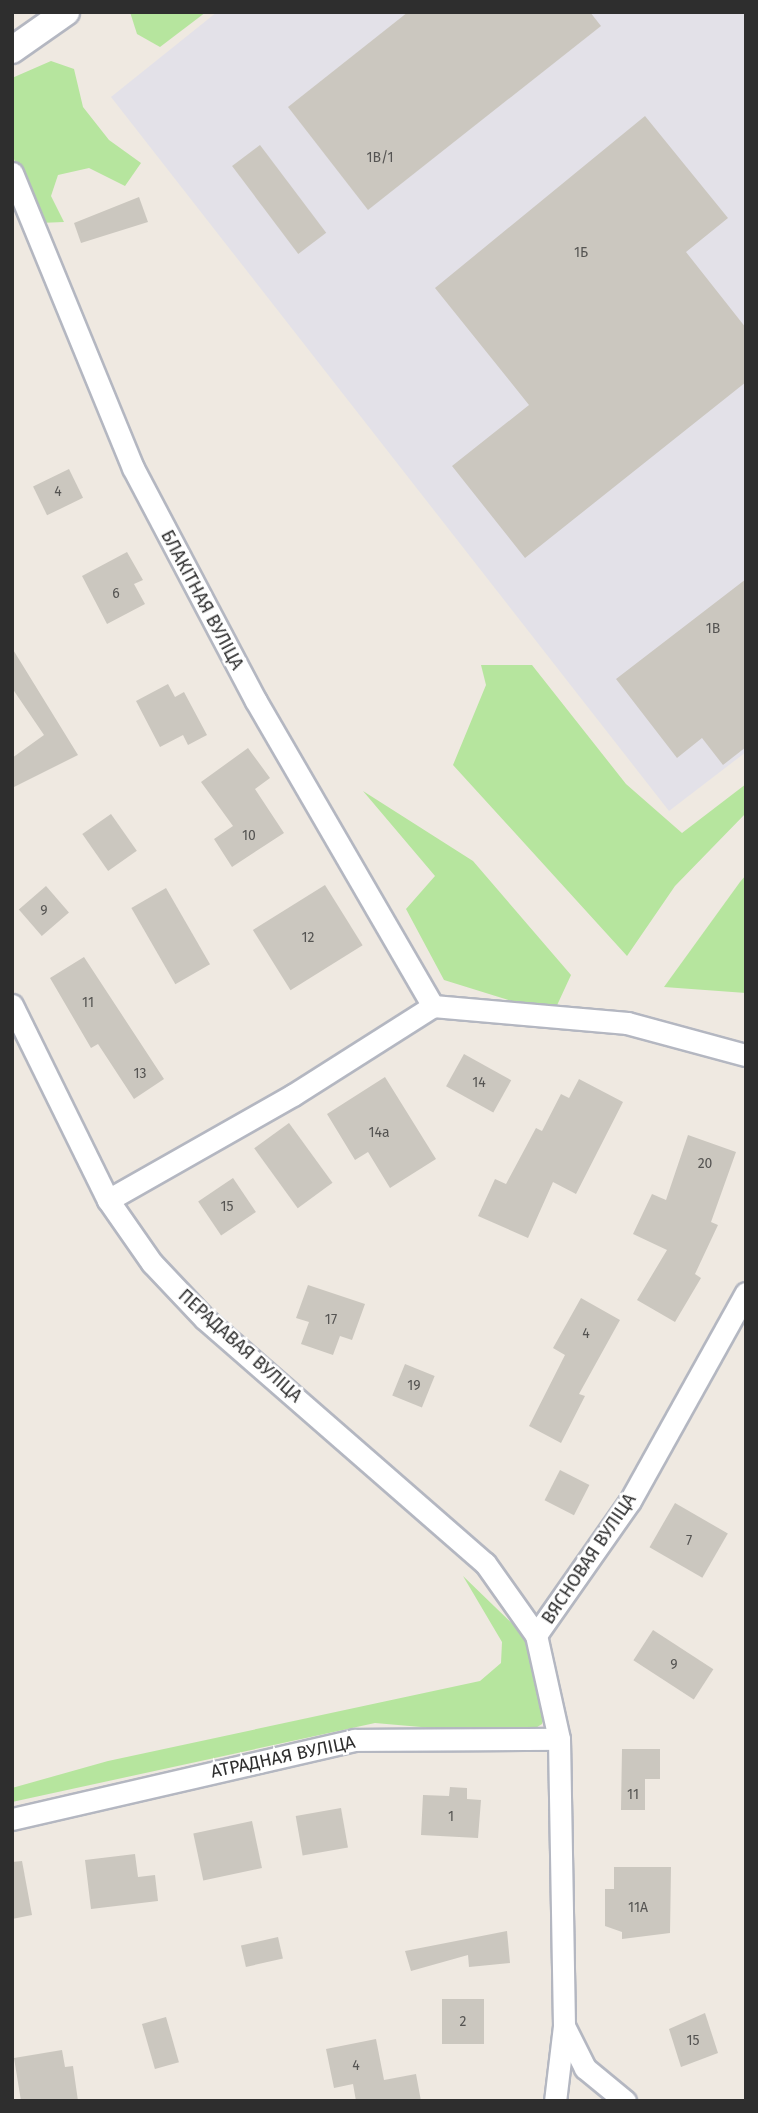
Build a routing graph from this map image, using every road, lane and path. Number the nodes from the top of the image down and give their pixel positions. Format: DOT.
graph roads {
  1 [pos="66,12"];
  2 [pos="12,50"];
  3 [pos="12,173"];
  4 [pos="12,1005"];
  5 [pos="433,1006"];
  6 [pos="746,1055"];
  7 [pos="108,1200"];
  8 [pos="746,1293"];
  9 [pos="536,1635"];
  10 [pos="559,1739"];
  11 [pos="12,1819"];
  12 [pos="564,2026"];
  13 [pos="555,2101"];
  14 [pos="625,2101"];
  1 -- 2 [label="street"];
  3 -- 5 [label="street, БЛАКІТНАЯ ВУЛІЦА"];
  4 -- 7 [label="street, ПЕРАДАВАЯ ВУЛІЦА"];
  5 -- 6 [label="street"];
  5 -- 7 [label="street"];
  7 -- 9 [label="street, ПЕРАДАВАЯ ВУЛІЦА"];
  8 -- 9 [label="street, ВЯСНОВАЯ ВУЛІЦА"];
  9 -- 10 [label="street, ВЯСНОВАЯ ВУЛІЦА"];
  10 -- 11 [label="street, АТРАДНАЯ ВУЛІЦА"];
  10 -- 12 [label="street, ВЯСНОВАЯ ВУЛІЦА"];
  12 -- 13 [label="street, ВЯСНОВАЯ ВУЛІЦА"];
  12 -- 14 [label="street"];
}
